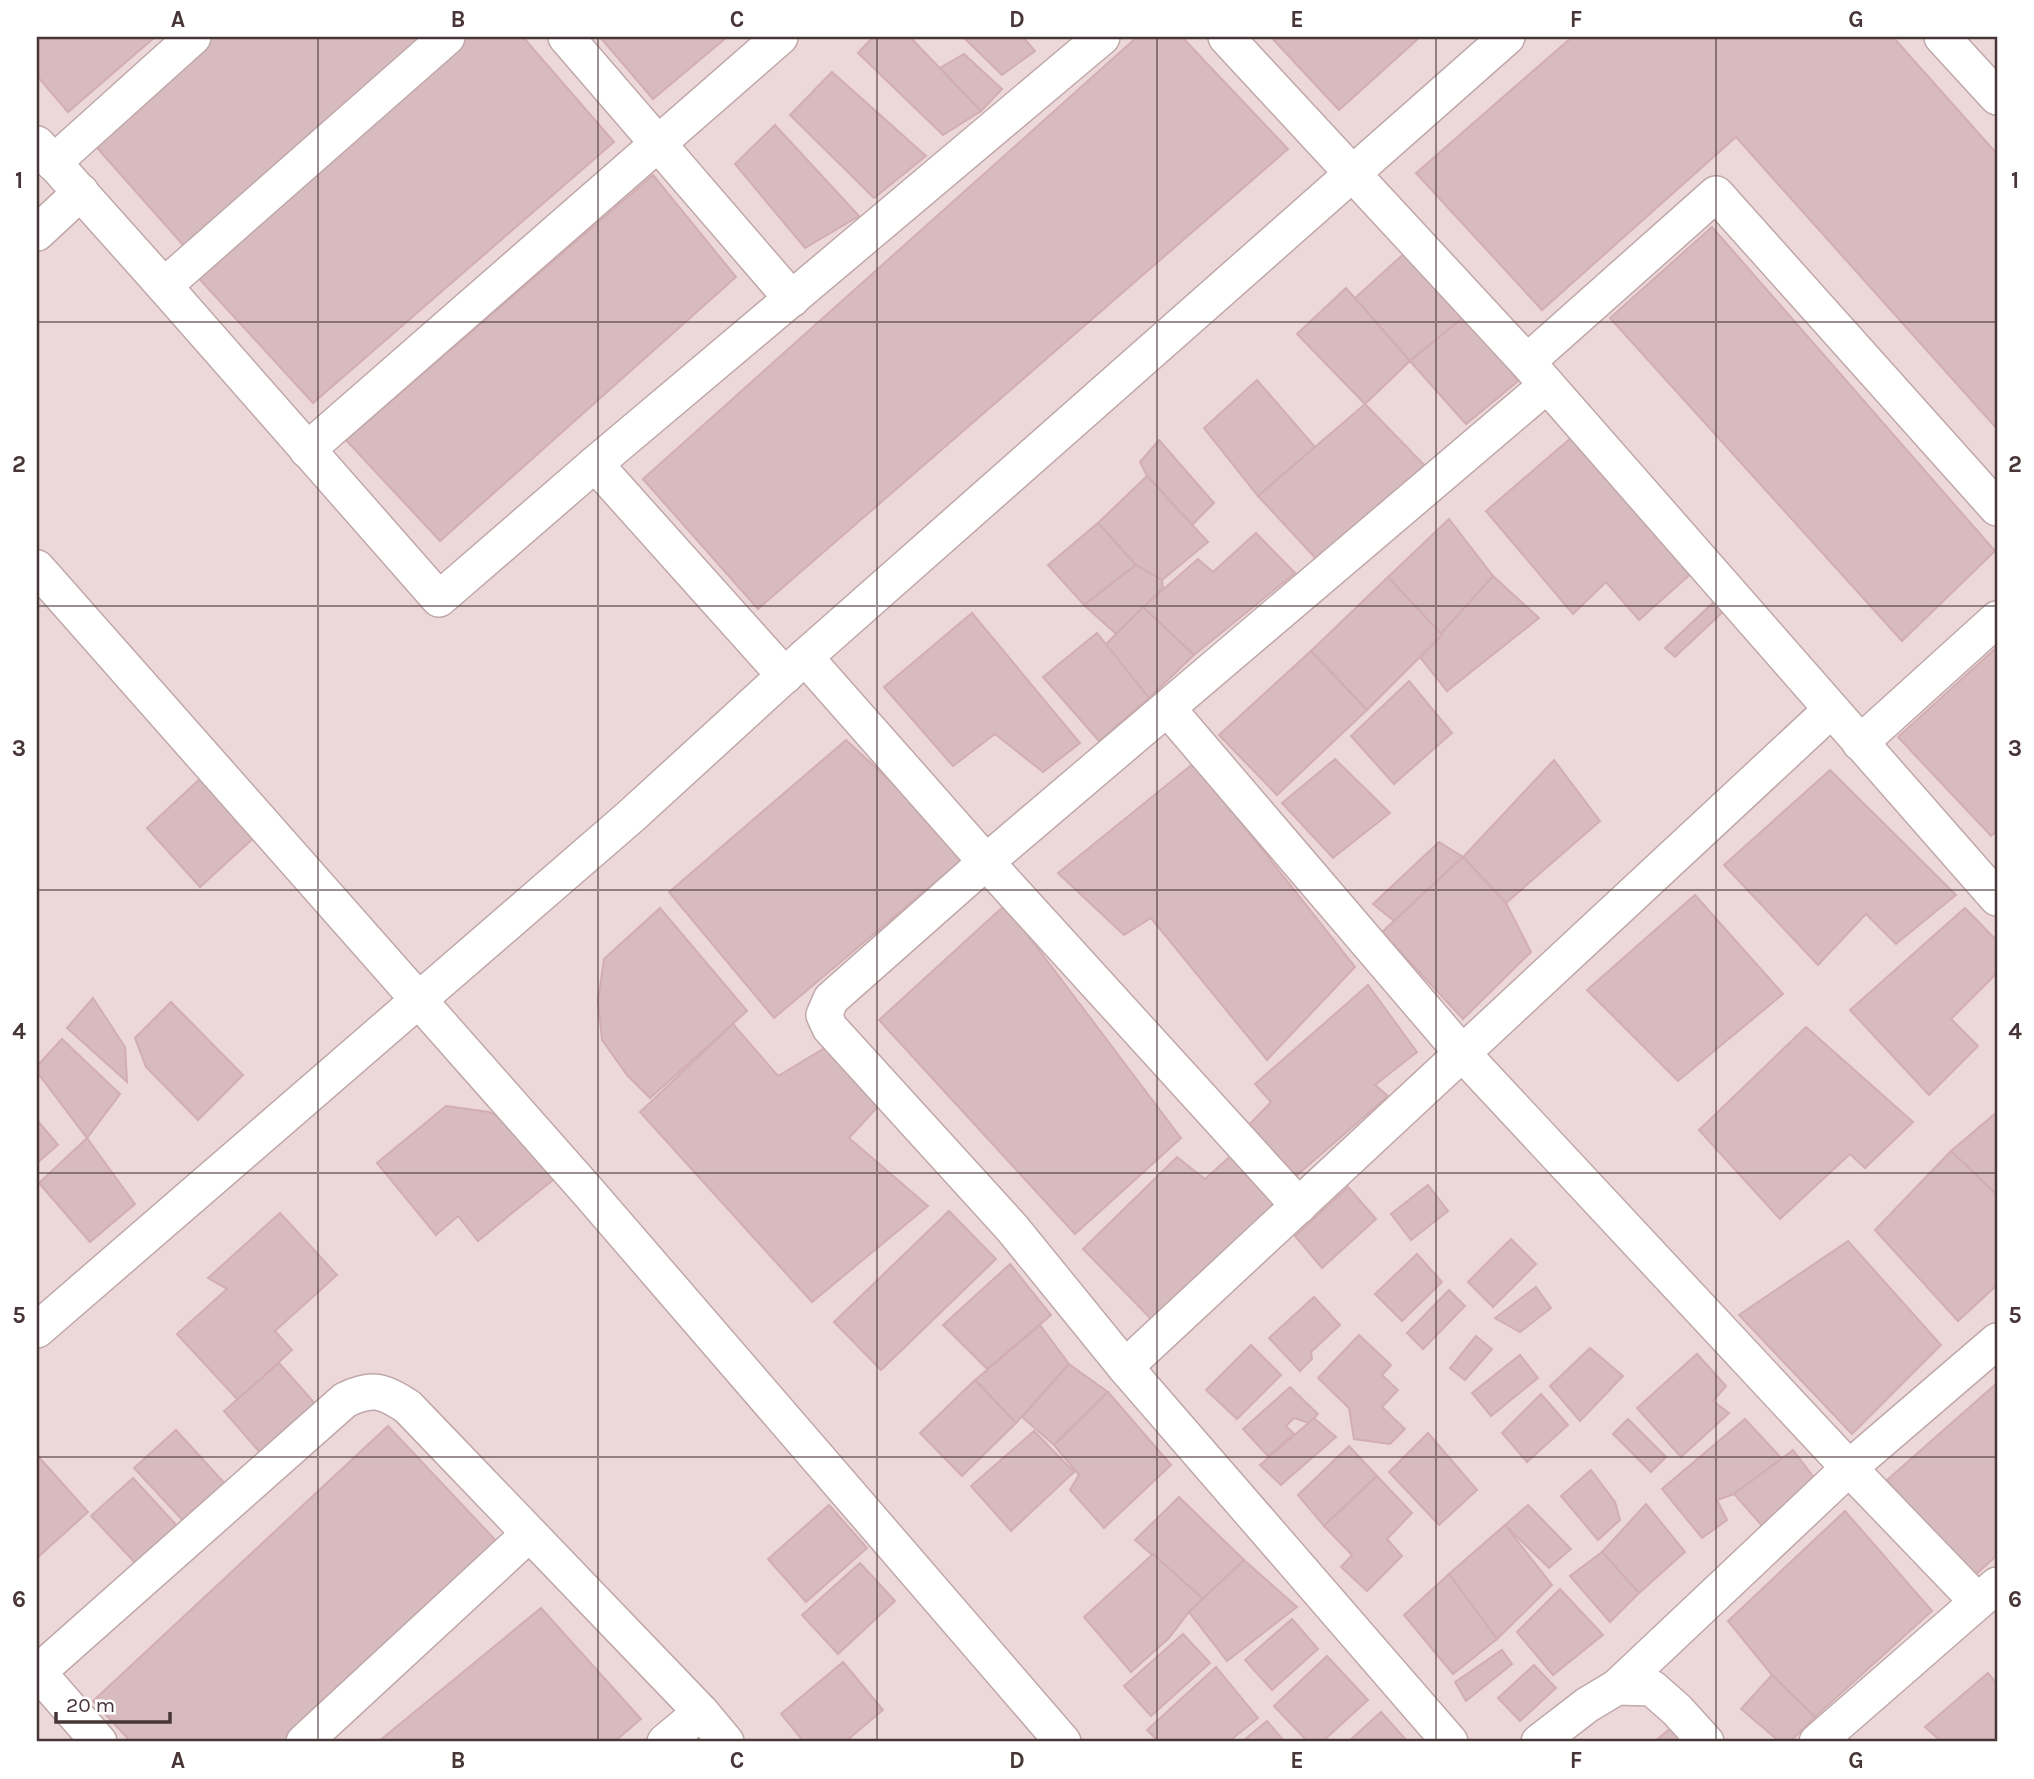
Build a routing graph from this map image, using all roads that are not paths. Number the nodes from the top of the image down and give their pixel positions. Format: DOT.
graph roads {
  1 [pos="193,37"];
  2 [pos="447,37"];
  3 [pos="566,37"];
  4 [pos="780,37"];
  5 [pos="1102,37"];
  6 [pos="1226,37"];
  7 [pos="1507,37"];
  8 [pos="1942,37"];
  9 [pos="1997,97"];
  10 [pos="658,143"];
  11 [pos="45,154"];
  12 [pos="1352,174"];
  13 [pos="81,192"];
  14 [pos="37,233"];
  15 [pos="164,285"];
  16 [pos="792,299"];
  17 [pos="1537,374"];
  18 [pos="307,450"];
  19 [pos="595,464"];
  20 [pos="1997,508"];
  21 [pos="37,568"];
  22 [pos="1997,619"];
  23 [pos="795,666"];
  24 [pos="1168,709"];
  25 [pos="1831,710"];
  26 [pos="1860,743"];
  27 [pos="986,862"];
  28 [pos="1997,898"];
  29 [pos="420,1000"];
  30 [pos="1462,1053"];
  31 [pos="1300,1206"];
  32 [pos="37,1330"];
  33 [pos="1997,1341"];
  34 [pos="1125,1367"];
  35 [pos="1849,1468"];
  36 [pos="529,1534"];
  37 [pos="1987,1593"];
  38 [pos="37,1672"];
  39 [pos="1616,1687"];
  40 [pos="701,1712"];
  41 [pos="99,1742"];
  42 [pos="304,1742"];
  43 [pos="665,1742"];
  44 [pos="726,1742"];
  45 [pos="1063,1742"];
  46 [pos="1450,1742"];
  47 [pos="1539,1742"];
  48 [pos="1706,1742"];
  49 [pos="1817,1742"];
  1 -- 11 [label="street"];
  2 -- 15 [label="street"];
  3 -- 10 [label="street"];
  4 -- 10 [label="street"];
  5 -- 16 [label="street"];
  6 -- 12 [label="street"];
  7 -- 12 [label="street"];
  8 -- 9 [label="street"];
  10 -- 16 [label="street"];
  10 -- 18 [label="street"];
  11 -- 13 [label="street"];
  12 -- 17 [label="street"];
  12 -- 23 [label="street"];
  13 -- 14 [label="street"];
  13 -- 15 [label="street"];
  15 -- 18 [label="street"];
  16 -- 19 [label="street"];
  17 -- 20 [label="street"];
  17 -- 24 [label="street"];
  17 -- 25 [label="street"];
  18 -- 19 [label="street"];
  19 -- 23 [label="street"];
  21 -- 29 [label="street"];
  22 -- 26 [label="street"];
  23 -- 27 [label="street"];
  23 -- 29 [label="street"];
  24 -- 27 [label="street"];
  24 -- 30 [label="street"];
  25 -- 26 [label="street"];
  25 -- 30 [label="street"];
  26 -- 28 [label="street"];
  27 -- 31 [label="street"];
  27 -- 34 [label="street"];
  29 -- 32 [label="street"];
  29 -- 45 [label="street"];
  30 -- 31 [label="street"];
  30 -- 35 [label="street"];
  31 -- 34 [label="street"];
  33 -- 35 [label="street"];
  34 -- 46 [label="street"];
  35 -- 37 [label="street"];
  35 -- 39 [label="street"];
  36 -- 38 [label="street"];
  36 -- 40 [label="street"];
  36 -- 42 [label="street"];
  37 -- 49 [label="street"];
  38 -- 41 [label="street"];
  39 -- 47 [label="street"];
  39 -- 48 [label="street"];
  40 -- 43 [label="street"];
  40 -- 44 [label="street"];
}
